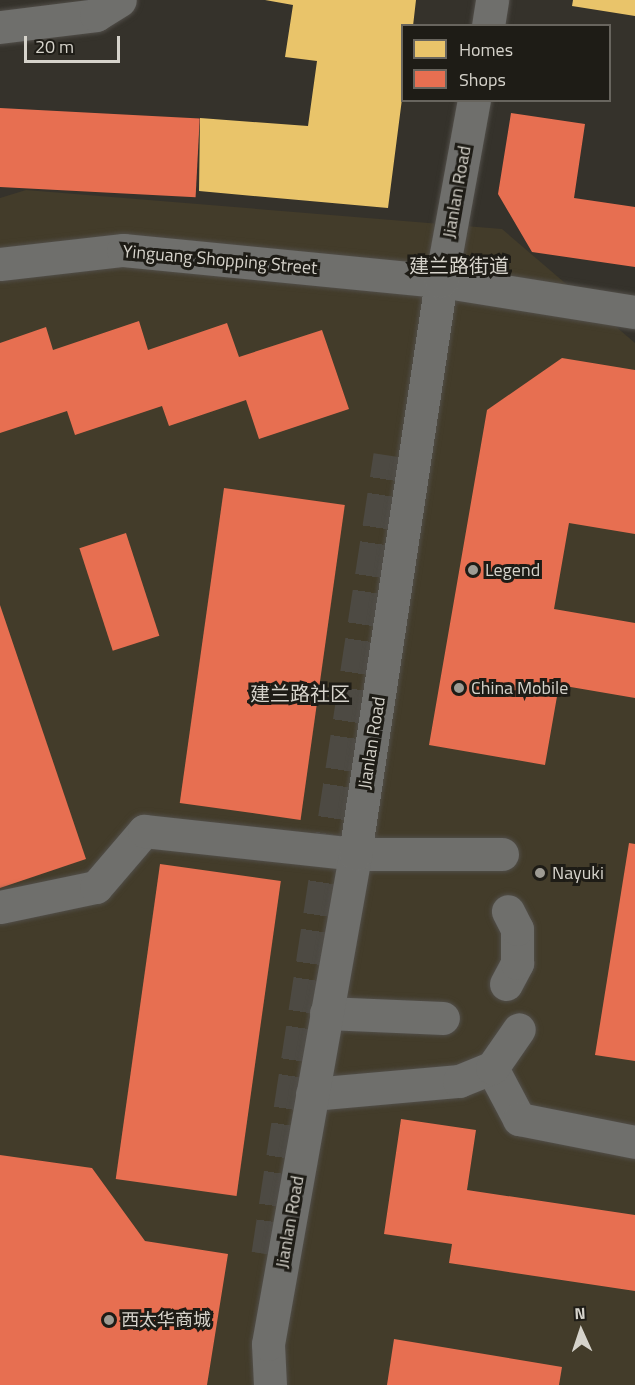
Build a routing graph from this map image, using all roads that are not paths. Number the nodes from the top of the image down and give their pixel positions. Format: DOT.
graph roads {
  1 [pos="120,0"];
  2 [pos="492,0"];
  3 [pos="488,24"];
  4 [pos="0,27"];
  5 [pos="474,102"];
  6 [pos="0,264"];
  7 [pos="441,281"];
  8 [pos="635,312"];
  9 [pos="356,854"];
  10 [pos="502,854"];
  11 [pos="0,907"];
  12 [pos="508,911"];
  13 [pos="506,984"];
  14 [pos="326,1013"];
  15 [pos="443,1018"];
  16 [pos="519,1029"];
  17 [pos="492,1068"];
  18 [pos="312,1094"];
  19 [pos="635,1142"];
  20 [pos="270,1385"];
  1 -- 4 [label="street"];
  2 -- 3 [label="street"];
  5 -- 7 [label="street, Jianlan Road"];
  6 -- 7 [label="street, Yinguang Shopping Street"];
  7 -- 8 [label="street, Yinguang Shopping Street"];
  7 -- 9 [label="street, Jianlan Road"];
  9 -- 10 [label="street"];
  9 -- 11 [label="street"];
  9 -- 14 [label="street, Jianlan Road"];
  12 -- 13 [label="street"];
  14 -- 15 [label="street"];
  14 -- 18 [label="street, Jianlan Road"];
  16 -- 17 [label="street"];
  17 -- 18 [label="street"];
  17 -- 19 [label="street"];
  18 -- 20 [label="street, Jianlan Road"];
}
